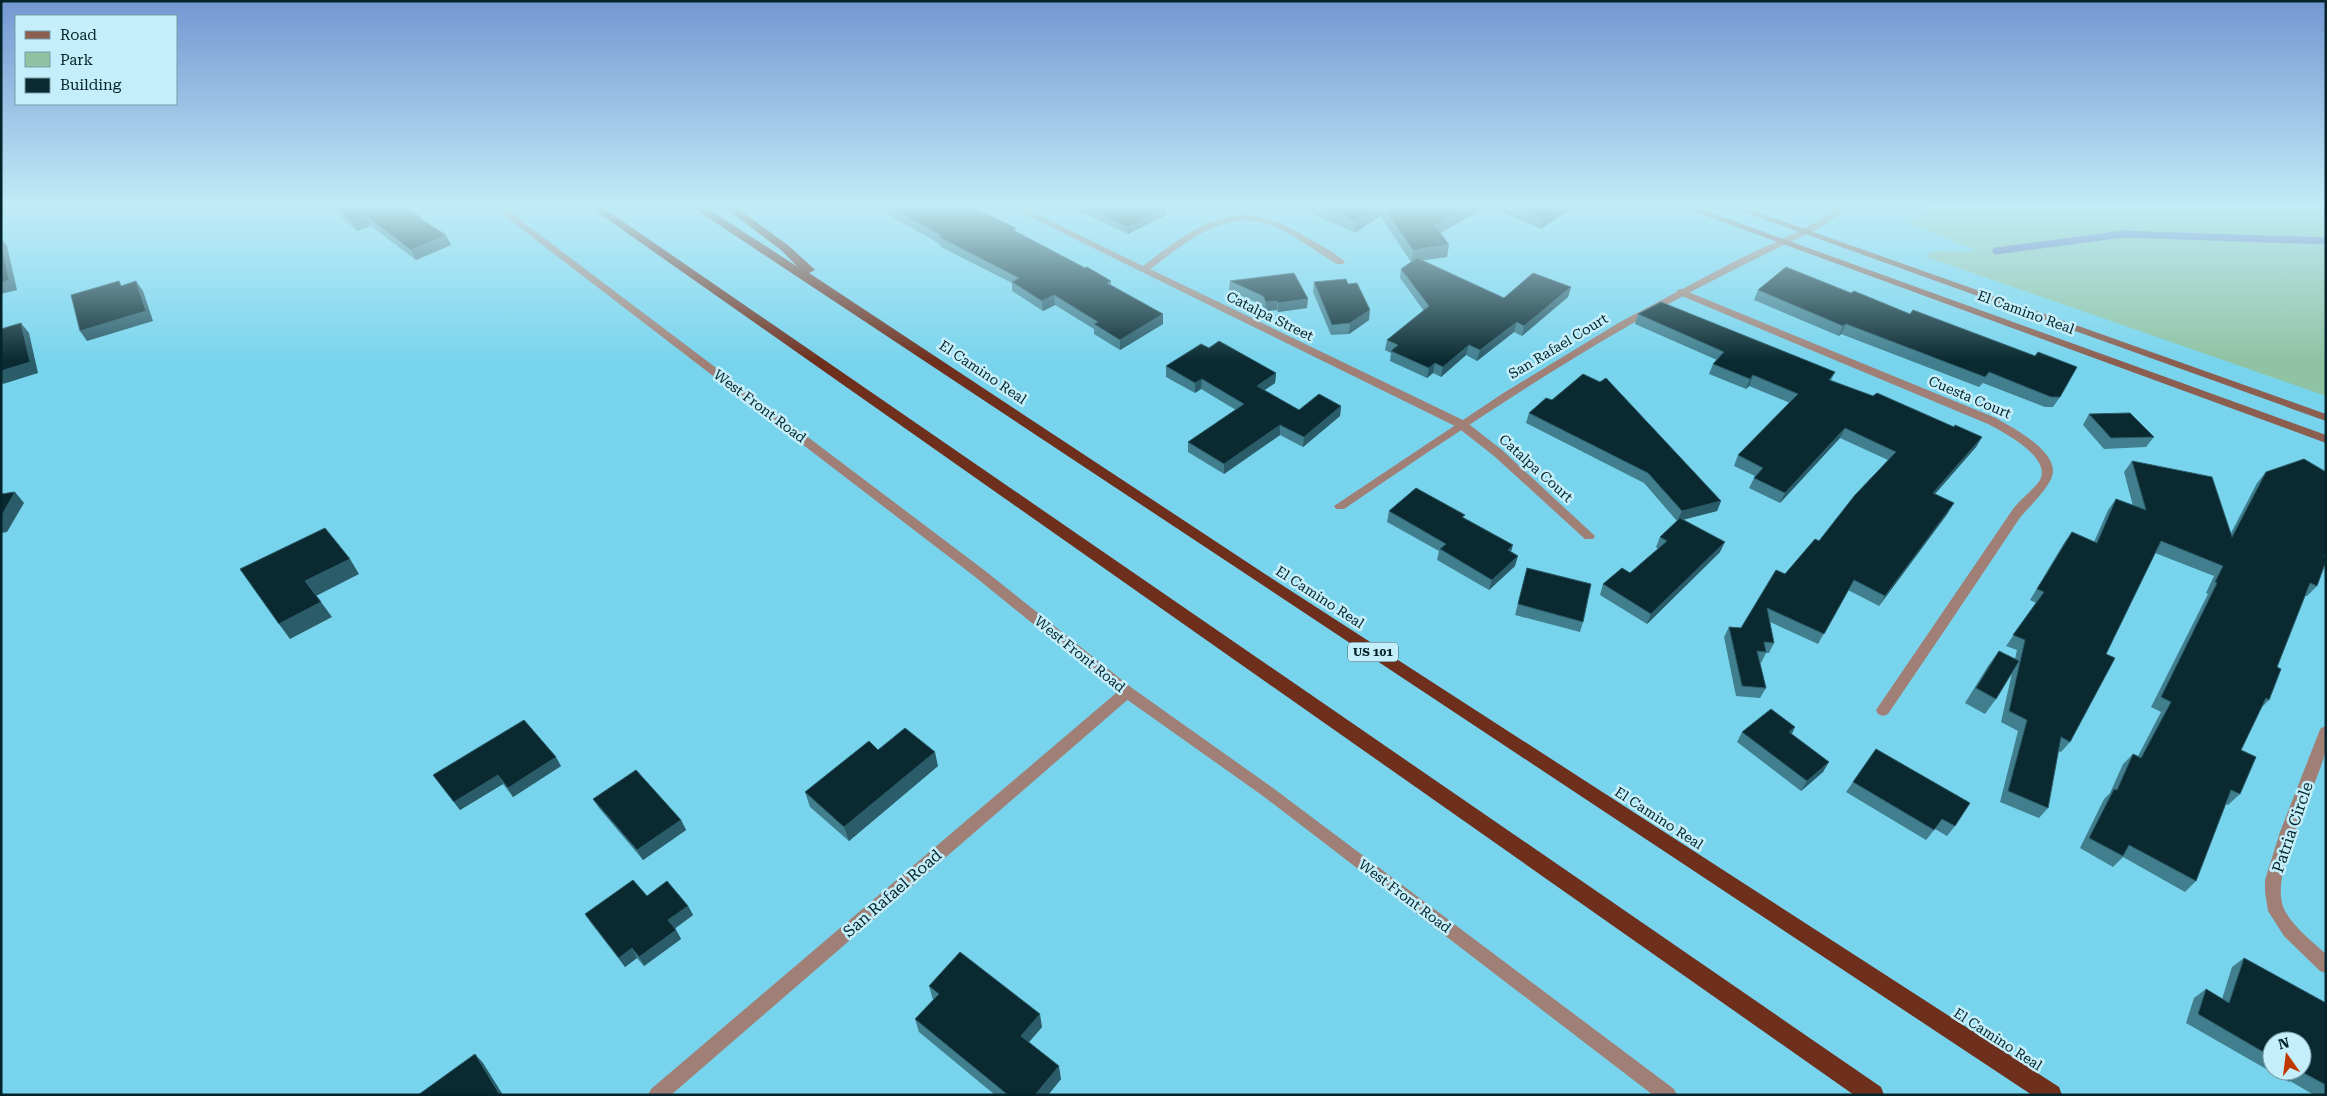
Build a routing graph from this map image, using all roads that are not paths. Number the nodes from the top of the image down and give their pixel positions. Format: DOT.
graph roads {
  1 [pos="564,258"];
  2 [pos="669,258"];
  3 [pos="777,258"];
  4 [pos="796,258"];
  5 [pos="1119,258"];
  6 [pos="1160,258"];
  7 [pos="1333,258"];
  8 [pos="1746,258"];
  9 [pos="1827,258"];
  10 [pos="1877,258"];
  11 [pos="1340,262"];
  12 [pos="1143,270"];
  13 [pos="1681,292"];
  14 [pos="835,295"];
  15 [pos="2326,418"];
  16 [pos="1461,424"];
  17 [pos="2326,439"];
  18 [pos="1340,506"];
  19 [pos="1589,536"];
  20 [pos="1127,692"];
  21 [pos="1883,710"];
  22 [pos="2326,732"];
  23 [pos="2326,965"];
  24 [pos="657,1095"];
  25 [pos="1668,1095"];
  26 [pos="1873,1095"];
  27 [pos="2051,1095"];
  1 -- 20 [label="street, West Front Road"];
  2 -- 26 [label="highway"];
  3 -- 14 [label="highway, El Camino Real / US 101"];
  4 -- 14 [label="highway"];
  5 -- 12 [label="street, Catalpa Street"];
  6 -- 12 [label="street"];
  7 -- 11 [label="street"];
  8 -- 13 [label="street, San Rafael Court"];
  9 -- 17 [label="main road, El Camino Real"];
  10 -- 15 [label="main road, El Camino Real"];
  12 -- 16 [label="street, Catalpa Street"];
  13 -- 16 [label="street, San Rafael Court"];
  13 -- 21 [label="street, Cuesta Court"];
  14 -- 27 [label="highway, El Camino Real / US 101"];
  16 -- 18 [label="street, San Rafael Court"];
  16 -- 19 [label="street, Catalpa Court"];
  20 -- 24 [label="street, San Rafael Road"];
  20 -- 25 [label="street, West Front Road"];
  22 -- 23 [label="street, Patria Circle"];
}
